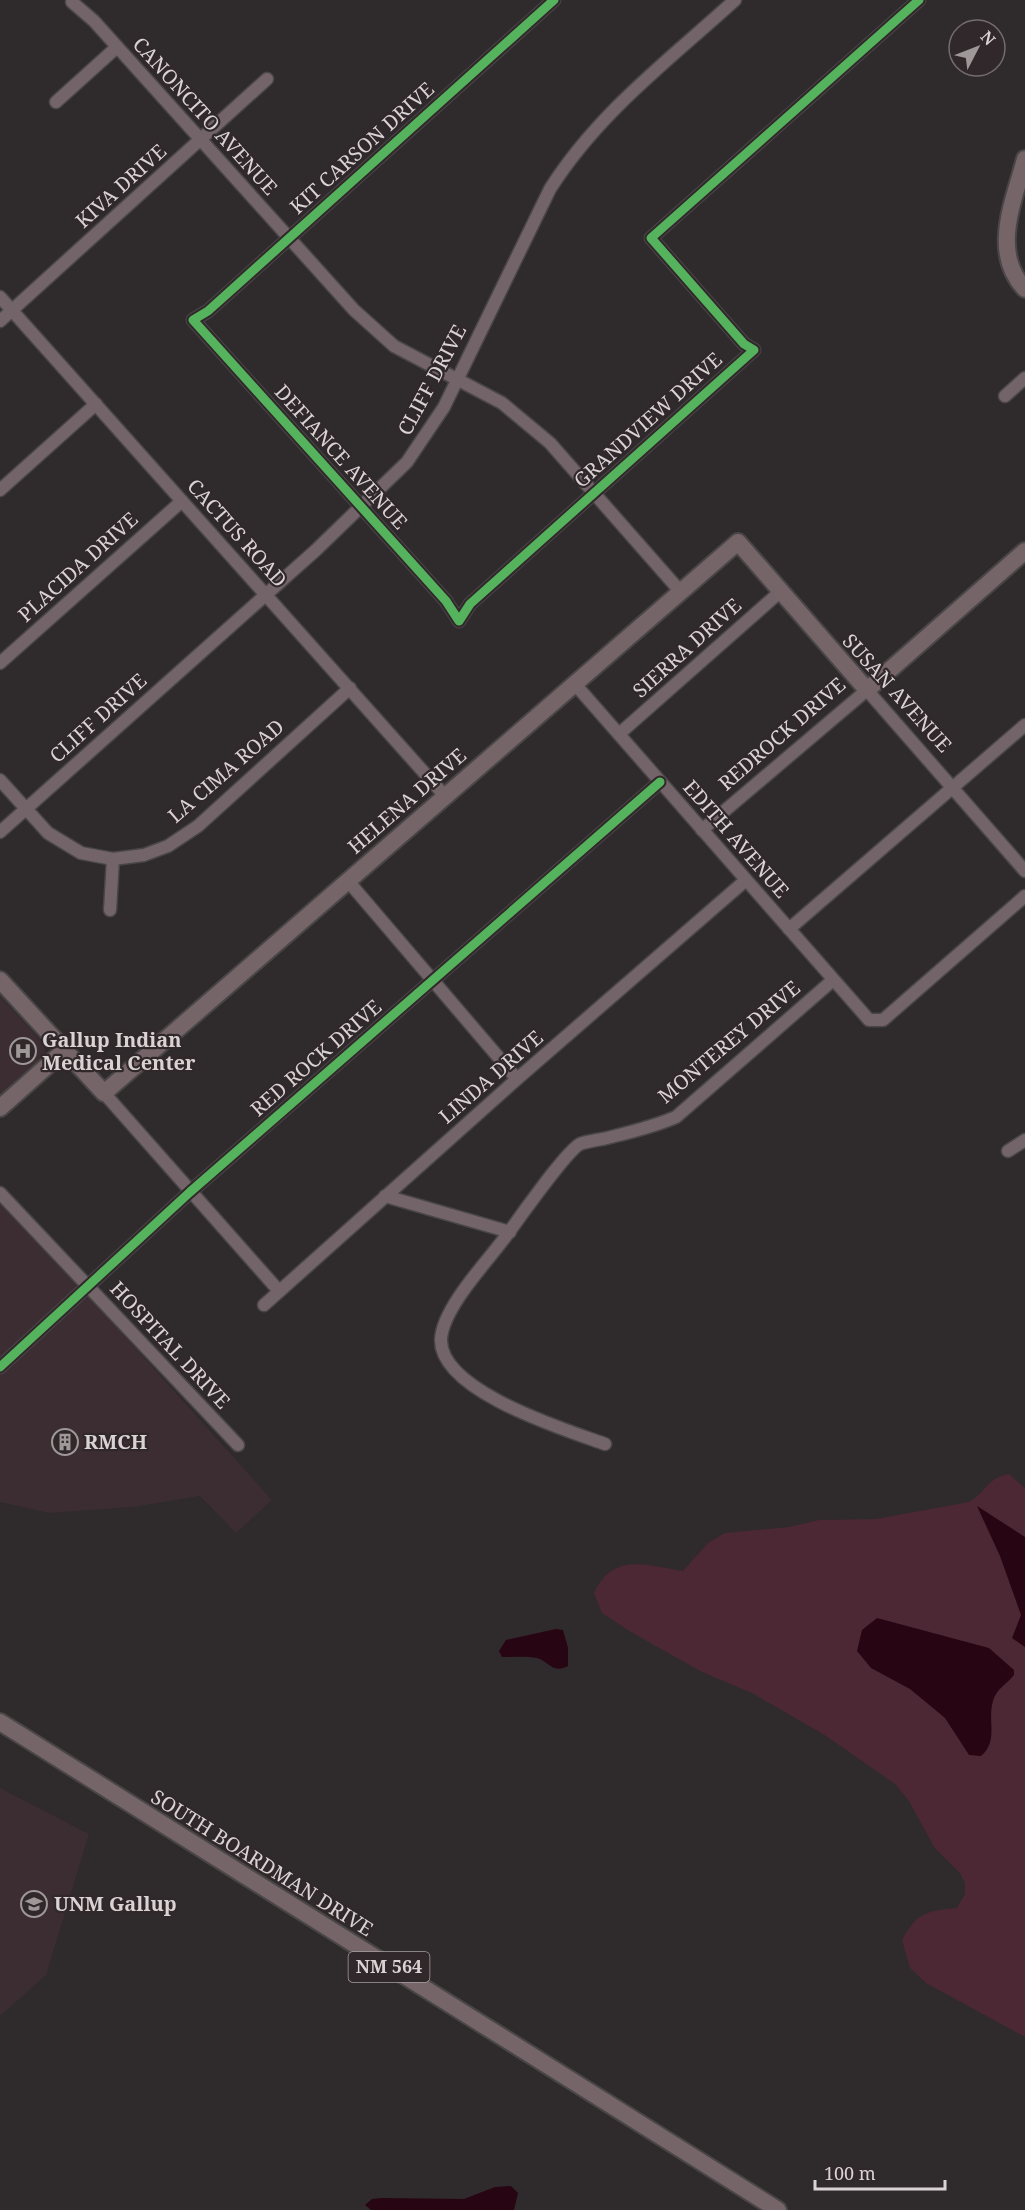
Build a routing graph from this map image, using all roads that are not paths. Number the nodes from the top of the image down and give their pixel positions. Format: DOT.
graph roads {
  1 [pos="554,0"];
  2 [pos="735,0"];
  3 [pos="918,0"];
  4 [pos="72,2"];
  5 [pos="117,47"];
  6 [pos="267,79"];
  7 [pos="56,102"];
  8 [pos="201,140"];
  9 [pos="1025,159"];
  10 [pos="288,239"];
  11 [pos="1025,289"];
  12 [pos="0,297"];
  13 [pos="12,310"];
  14 [pos="193,320"];
  15 [pos="0,321"];
  16 [pos="1025,378"];
  17 [pos="456,380"];
  18 [pos="1005,396"];
  19 [pos="96,404"];
  20 [pos="0,490"];
  21 [pos="595,492"];
  22 [pos="182,501"];
  23 [pos="363,507"];
  24 [pos="738,542"];
  25 [pos="1025,551"];
  26 [pos="680,591"];
  27 [pos="781,591"];
  28 [pos="266,594"];
  29 [pos="459,621"];
  30 [pos="0,663"];
  31 [pos="574,683"];
  32 [pos="350,688"];
  33 [pos="867,690"];
  34 [pos="1025,725"];
  35 [pos="619,734"];
  36 [pos="0,780"];
  37 [pos="660,782"];
  38 [pos="953,788"];
  39 [pos="445,796"];
  40 [pos="26,809"];
  41 [pos="702,830"];
  42 [pos="0,832"];
  43 [pos="113,859"];
  44 [pos="1025,871"];
  45 [pos="746,880"];
  46 [pos="348,881"];
  47 [pos="1025,896"];
  48 [pos="110,909"];
  49 [pos="789,929"];
  50 [pos="0,980"];
  51 [pos="433,980"];
  52 [pos="833,980"];
  53 [pos="65,1050"];
  54 [pos="517,1079"];
  55 [pos="104,1093"];
  56 [pos="0,1108"];
  57 [pos="1025,1140"];
  58 [pos="1008,1151"];
  59 [pos="190,1192"];
  60 [pos="0,1193"];
  61 [pos="385,1196"];
  62 [pos="510,1232"];
  63 [pos="88,1286"];
  64 [pos="279,1291"];
  65 [pos="264,1305"];
  66 [pos="0,1367"];
  67 [pos="605,1444"];
  68 [pos="238,1445"];
  69 [pos="0,1722"];
  70 [pos="778,2210"];
  1 -- 10 [label="street, KIT CARSON DRIVE"];
  2 -- 17 [label="street, CLIFF DRIVE"];
  3 -- 21 [label="street, GRANDVIEW DRIVE"];
  4 -- 5 [label="street, CANONCITO AVENUE"];
  5 -- 7 [label="street"];
  5 -- 8 [label="street, CANONCITO AVENUE"];
  6 -- 8 [label="street, KIVA DRIVE"];
  8 -- 10 [label="street, CANONCITO AVENUE"];
  8 -- 13 [label="street, KIVA DRIVE"];
  9 -- 11 [label="main road"];
  10 -- 14 [label="street, KIT CARSON DRIVE"];
  10 -- 17 [label="street, CANONCITO AVENUE"];
  12 -- 13 [label="street, CACTUS ROAD"];
  13 -- 15 [label="street, KIVA DRIVE"];
  13 -- 19 [label="street, CACTUS ROAD"];
  14 -- 23 [label="street, DEFIANCE AVENUE"];
  16 -- 18 [label="street"];
  17 -- 21 [label="street, CANONCITO AVENUE"];
  17 -- 23 [label="street, CLIFF DRIVE"];
  19 -- 20 [label="street"];
  19 -- 22 [label="street, CACTUS ROAD"];
  21 -- 26 [label="street, CANONCITO AVENUE"];
  21 -- 29 [label="street, GRANDVIEW DRIVE"];
  22 -- 28 [label="street, CACTUS ROAD"];
  22 -- 30 [label="street, PLACIDA DRIVE"];
  23 -- 28 [label="street, CLIFF DRIVE"];
  23 -- 29 [label="street, DEFIANCE AVENUE"];
  24 -- 26 [label="main road, HELENA DRIVE"];
  24 -- 27 [label="main road, SUSAN AVENUE"];
  25 -- 33 [label="main road, REDROCK DRIVE"];
  26 -- 31 [label="main road, HELENA DRIVE"];
  27 -- 33 [label="main road, SUSAN AVENUE"];
  27 -- 35 [label="street, SIERRA DRIVE"];
  28 -- 32 [label="street, CACTUS ROAD"];
  28 -- 40 [label="street, CLIFF DRIVE"];
  31 -- 35 [label="street, EDITH AVENUE"];
  31 -- 39 [label="main road, HELENA DRIVE"];
  32 -- 39 [label="street, CACTUS ROAD"];
  32 -- 43 [label="street, LA CIMA ROAD"];
  33 -- 38 [label="street, SUSAN AVENUE"];
  33 -- 41 [label="street, REDROCK DRIVE"];
  34 -- 38 [label="street"];
  35 -- 37 [label="street, EDITH AVENUE"];
  36 -- 40 [label="street, LA CIMA ROAD"];
  37 -- 41 [label="street, EDITH AVENUE"];
  37 -- 51 [label="street, RED ROCK DRIVE"];
  38 -- 44 [label="street, SUSAN AVENUE"];
  38 -- 49 [label="street"];
  39 -- 46 [label="main road, HELENA DRIVE"];
  40 -- 42 [label="street, CLIFF DRIVE"];
  40 -- 43 [label="street, LA CIMA ROAD"];
  41 -- 45 [label="street, EDITH AVENUE"];
  43 -- 48 [label="street"];
  45 -- 49 [label="street, EDITH AVENUE"];
  45 -- 54 [label="street, LINDA DRIVE"];
  46 -- 51 [label="street"];
  46 -- 55 [label="main road, HELENA DRIVE"];
  47 -- 52 [label="street, EDITH AVENUE"];
  49 -- 52 [label="street, EDITH AVENUE"];
  50 -- 53 [label="main road"];
  51 -- 54 [label="street"];
  51 -- 59 [label="street, RED ROCK DRIVE"];
  52 -- 62 [label="street, MONTEREY DRIVE"];
  53 -- 55 [label="main road"];
  53 -- 56 [label="main road"];
  54 -- 61 [label="street, LINDA DRIVE"];
  55 -- 59 [label="street"];
  57 -- 58 [label="street"];
  59 -- 63 [label="street, RED ROCK DRIVE"];
  59 -- 64 [label="street"];
  60 -- 63 [label="street, HOSPITAL DRIVE"];
  61 -- 62 [label="street"];
  61 -- 64 [label="street, LINDA DRIVE"];
  62 -- 67 [label="street, MONTEREY DRIVE"];
  63 -- 66 [label="street, RED ROCK DRIVE"];
  63 -- 68 [label="street, HOSPITAL DRIVE"];
  64 -- 65 [label="street, LINDA DRIVE"];
  69 -- 70 [label="main road, SOUTH BOARDMAN DRIVE / NM 564"];
}
